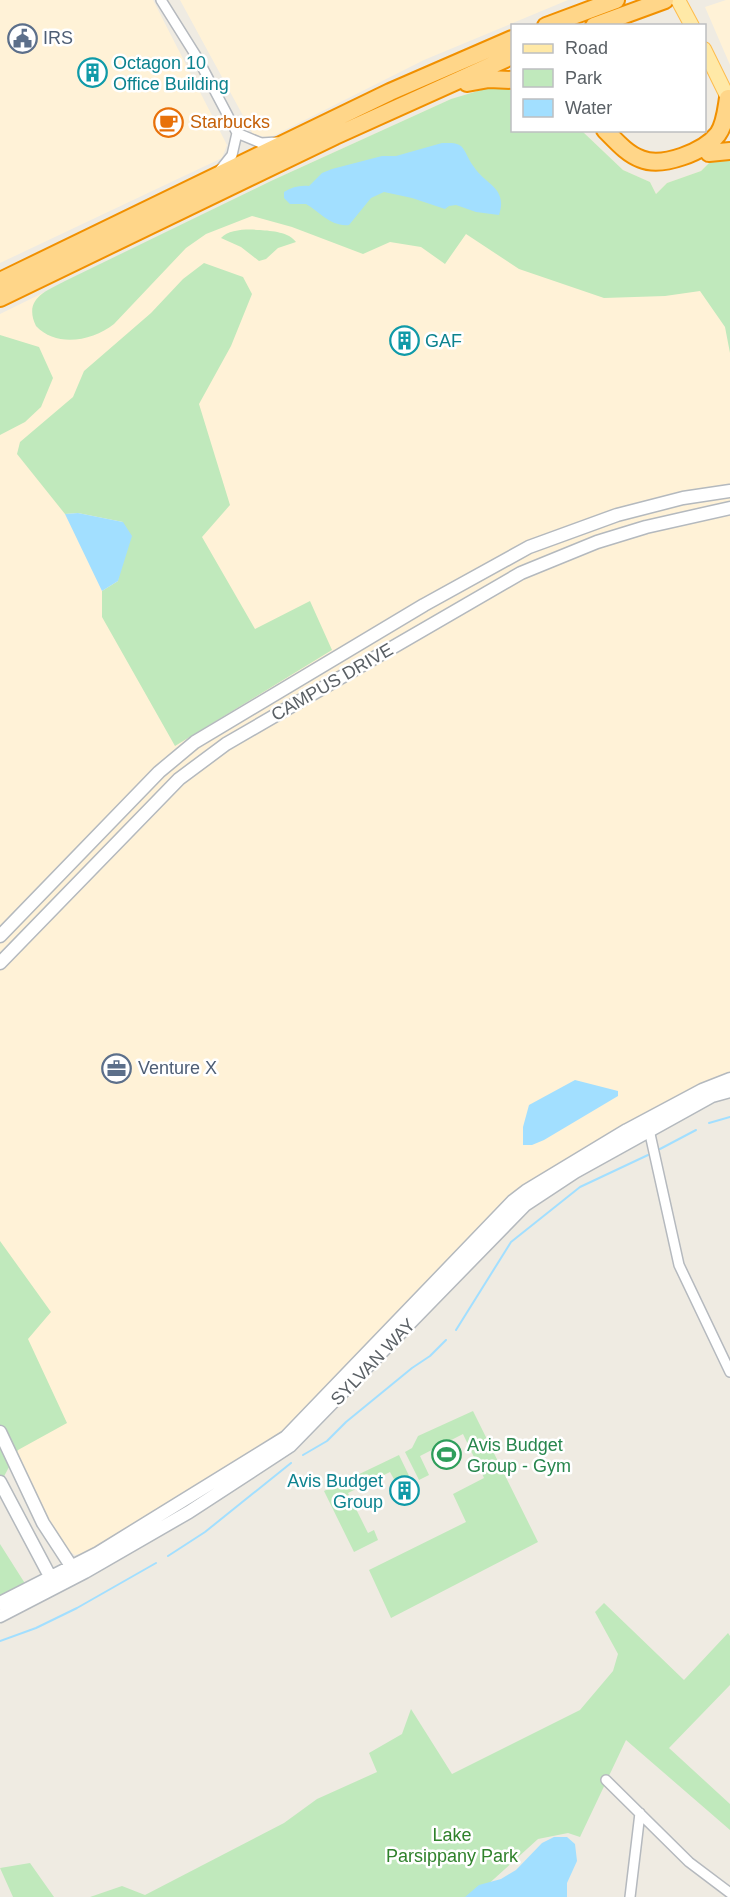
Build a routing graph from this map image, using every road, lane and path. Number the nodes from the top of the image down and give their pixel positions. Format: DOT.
graph roads {
  1 [pos="161,0"];
  2 [pos="616,0"];
  3 [pos="665,0"];
  4 [pos="678,0"];
  5 [pos="551,24"];
  6 [pos="598,24"];
  7 [pos="691,24"];
  8 [pos="511,40"];
  9 [pos="706,51"];
  10 [pos="511,57"];
  11 [pos="511,80"];
  12 [pos="439,88"];
  13 [pos="729,100"];
  14 [pos="593,132"];
  15 [pos="607,132"];
  16 [pos="237,133"];
  17 [pos="730,134"];
  18 [pos="292,139"];
  19 [pos="730,151"];
  20 [pos="709,153"];
  21 [pos="213,177"];
  22 [pos="0,281"];
  23 [pos="0,298"];
  24 [pos="730,491"];
  25 [pos="730,508"];
  26 [pos="0,936"];
  27 [pos="1,960"];
  28 [pos="730,1079"];
  29 [pos="730,1091"];
  30 [pos="648,1125"];
  31 [pos="730,1372"];
  32 [pos="0,1432"];
  33 [pos="0,1482"];
  34 [pos="74,1570"];
  35 [pos="53,1582"];
  36 [pos="0,1603"];
  37 [pos="0,1616"];
  38 [pos="606,1780"];
  39 [pos="639,1813"];
  40 [pos="730,1893"];
  41 [pos="630,1897"];
  1 -- 16 [label="street"];
  2 -- 5 [label="highway"];
  3 -- 6 [label="highway"];
  4 -- 7 [label="main road"];
  8 -- 18 [label="highway"];
  9 -- 13 [label="main road"];
  10 -- 12 [label="highway"];
  11 -- 12 [label="highway"];
  12 -- 23 [label="highway"];
  13 -- 15 [label="highway"];
  14 -- 20 [label="highway"];
  16 -- 18 [label="street"];
  16 -- 21 [label="street"];
  17 -- 20 [label="highway"];
  18 -- 21 [label="highway"];
  19 -- 20 [label="highway"];
  21 -- 22 [label="highway"];
  24 -- 26 [label="street, CAMPUS DRIVE"];
  25 -- 27 [label="street, CAMPUS DRIVE"];
  28 -- 30 [label="street, SYLVAN WAY"];
  29 -- 30 [label="street, SYLVAN WAY"];
  30 -- 31 [label="street"];
  30 -- 34 [label="street, SYLVAN WAY"];
  32 -- 34 [label="street"];
  33 -- 35 [label="street"];
  34 -- 35 [label="street, SYLVAN WAY"];
  35 -- 36 [label="street, SYLVAN WAY"];
  35 -- 37 [label="street, SYLVAN WAY"];
  38 -- 39 [label="street"];
  39 -- 40 [label="street"];
  39 -- 41 [label="street"];
}
